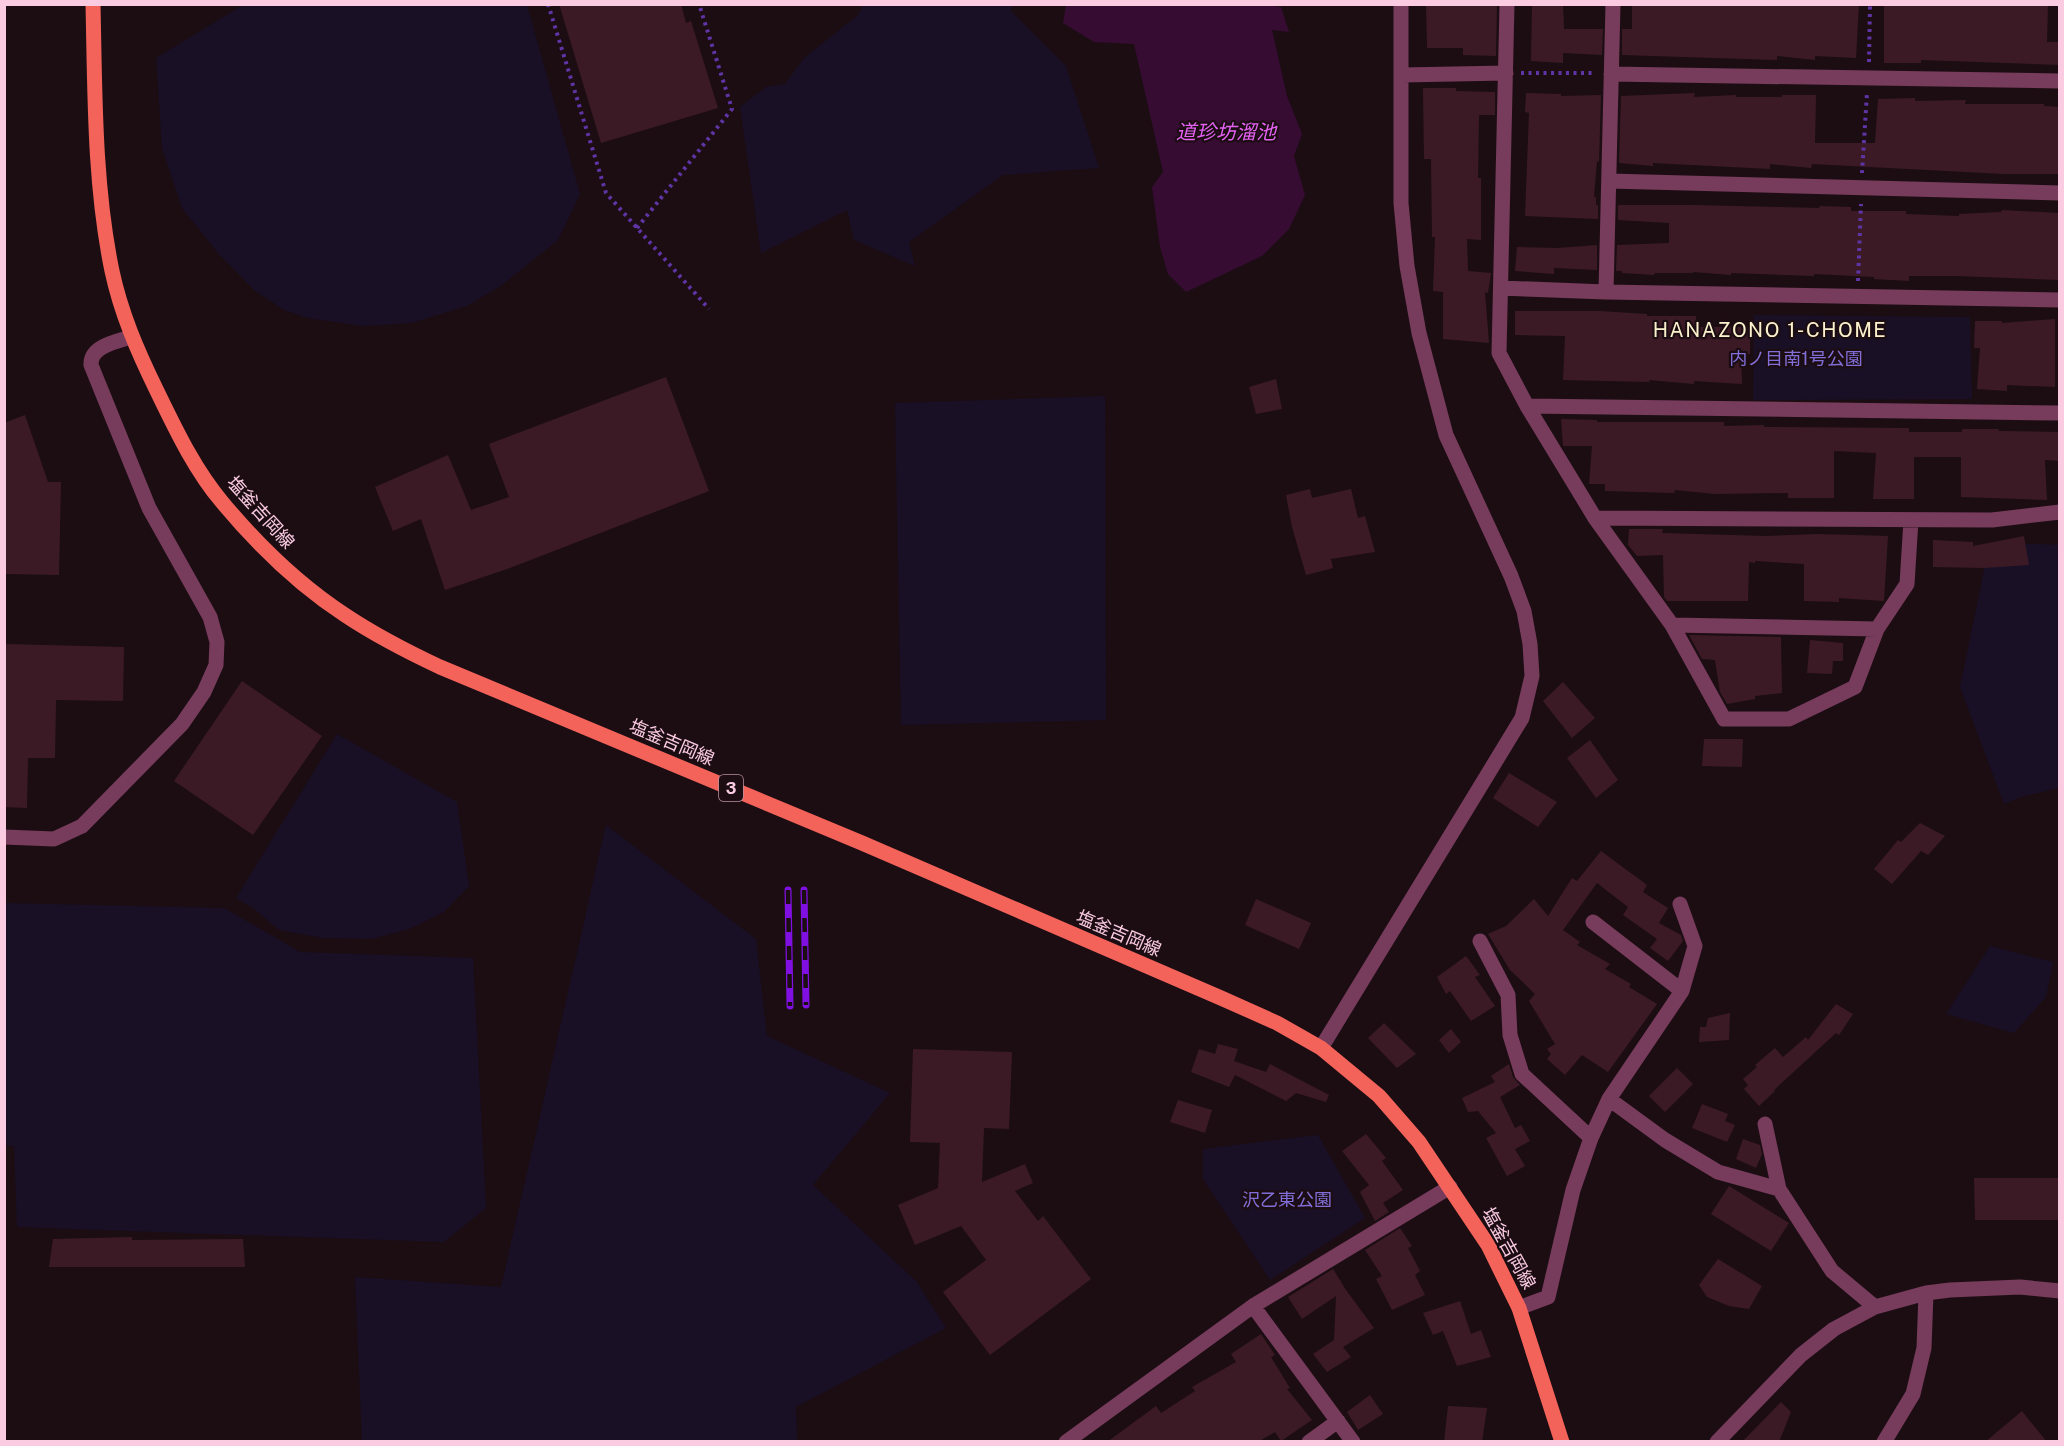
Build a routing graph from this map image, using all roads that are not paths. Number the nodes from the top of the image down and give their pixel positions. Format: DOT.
graph roads {
  1 [pos="93,4"];
  2 [pos="1401,4"];
  3 [pos="1507,4"];
  4 [pos="1613,4"];
  5 [pos="1506,73"];
  6 [pos="1611,74"];
  7 [pos="1402,75"];
  8 [pos="2060,81"];
  9 [pos="1609,181"];
  10 [pos="2060,193"];
  11 [pos="1501,288"];
  12 [pos="1606,292"];
  13 [pos="2060,300"];
  14 [pos="131,337"];
  15 [pos="1527,406"];
  16 [pos="2060,413"];
  17 [pos="2060,512"];
  18 [pos="1595,518"];
  19 [pos="1911,520"];
  20 [pos="1672,625"];
  21 [pos="1877,629"];
  22 [pos="4,837"];
  23 [pos="1680,904"];
  24 [pos="1593,922"];
  25 [pos="1480,941"];
  26 [pos="1682,992"];
  27 [pos="1321,1048"];
  28 [pos="1609,1099"];
  29 [pos="1765,1124"];
  30 [pos="1591,1138"];
  31 [pos="1450,1187"];
  32 [pos="1779,1188"];
  33 [pos="2060,1291"];
  34 [pos="1926,1293"];
  35 [pos="1252,1306"];
  36 [pos="1875,1306"];
  37 [pos="1519,1308"];
  38 [pos="1338,1421"];
  39 [pos="1066,1442"];
  40 [pos="1309,1442"];
  41 [pos="1353,1442"];
  42 [pos="1562,1442"];
  43 [pos="1717,1442"];
  44 [pos="1884,1442"];
  1 -- 14 [label="main road, 塩釜吉岡線 / 3"];
  2 -- 7 [label="street"];
  3 -- 5 [label="street"];
  4 -- 6 [label="street"];
  5 -- 7 [label="street"];
  5 -- 11 [label="street"];
  6 -- 8 [label="street"];
  6 -- 9 [label="street"];
  7 -- 27 [label="street"];
  9 -- 10 [label="street"];
  9 -- 12 [label="street"];
  11 -- 12 [label="street"];
  11 -- 15 [label="street"];
  12 -- 13 [label="street"];
  14 -- 22 [label="street"];
  14 -- 27 [label="main road, 塩釜吉岡線 / 3"];
  15 -- 16 [label="street"];
  15 -- 18 [label="street"];
  17 -- 19 [label="street"];
  18 -- 19 [label="street"];
  18 -- 20 [label="street"];
  19 -- 21 [label="street"];
  20 -- 21 [label="street"];
  20 -- 21 [label="street"];
  23 -- 26 [label="street"];
  24 -- 26 [label="street"];
  25 -- 30 [label="street"];
  26 -- 28 [label="street"];
  27 -- 31 [label="main road, 塩釜吉岡線 / 3"];
  28 -- 30 [label="street"];
  28 -- 32 [label="street"];
  29 -- 32 [label="street"];
  30 -- 37 [label="street"];
  31 -- 35 [label="street"];
  31 -- 37 [label="main road, 塩釜吉岡線 / 3"];
  32 -- 36 [label="street"];
  33 -- 34 [label="street"];
  34 -- 36 [label="street"];
  34 -- 44 [label="street"];
  35 -- 38 [label="street"];
  35 -- 39 [label="street"];
  36 -- 43 [label="street"];
  37 -- 42 [label="main road, 塩釜吉岡線 / 3"];
  38 -- 40 [label="street"];
  38 -- 41 [label="street"];
}
